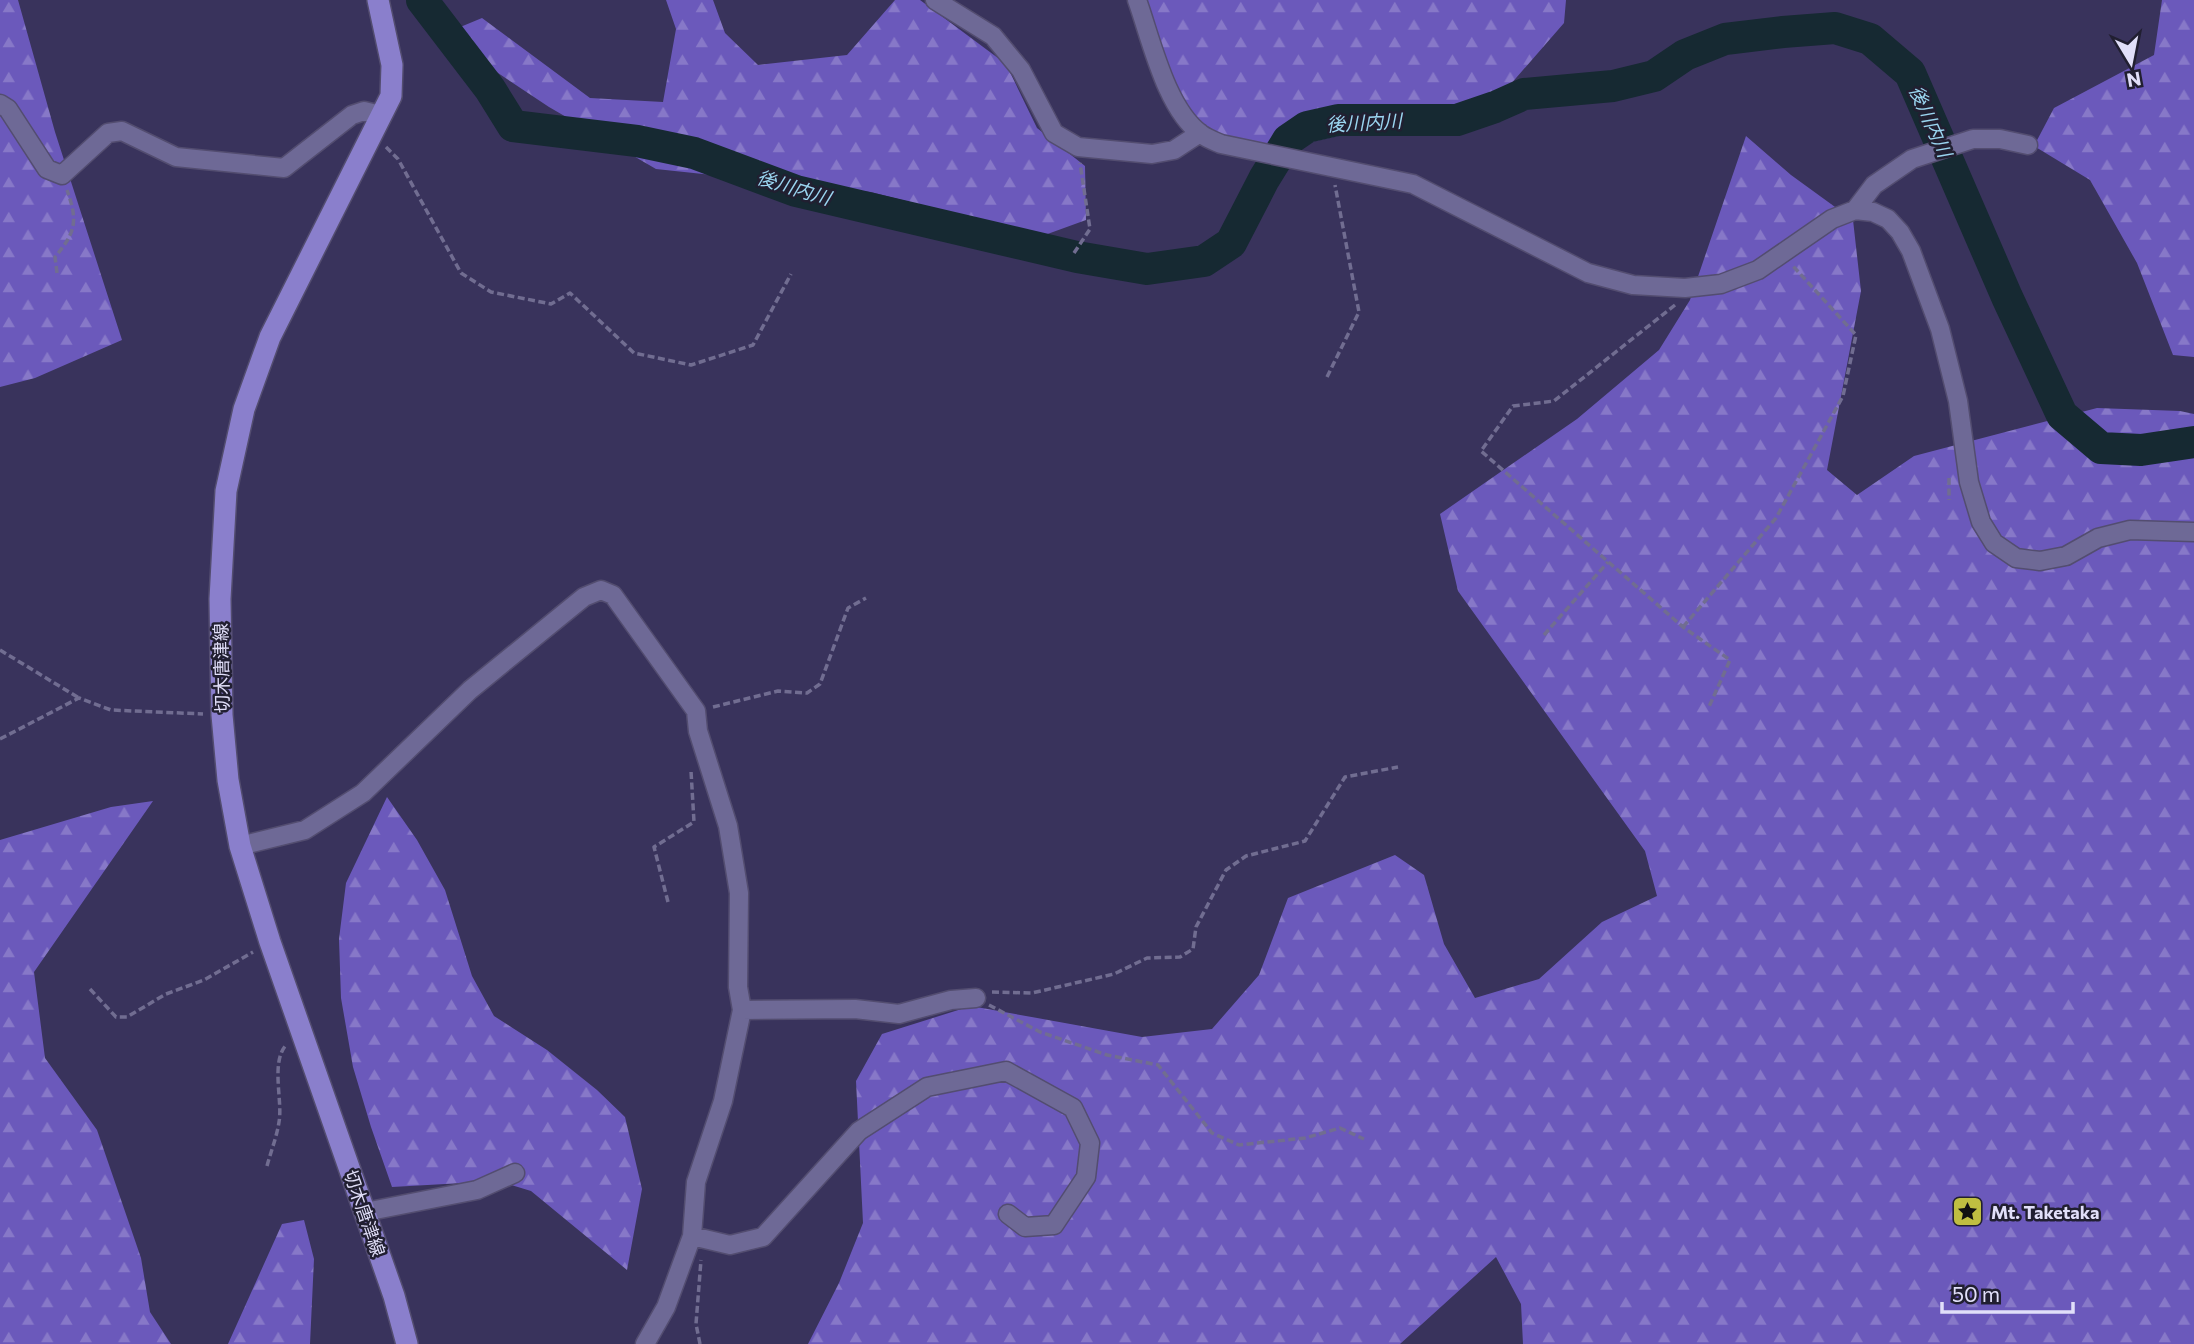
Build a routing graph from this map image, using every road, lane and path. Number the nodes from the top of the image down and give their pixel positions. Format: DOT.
graph roads {
  1 [pos="378,0"];
  2 [pos="935,0"];
  3 [pos="1137,0"];
  4 [pos="0,104"];
  5 [pos="377,124"];
  6 [pos="1200,133"];
  7 [pos="2028,145"];
  8 [pos="1078,147"];
  9 [pos="1327,165"];
  10 [pos="62,174"];
  11 [pos="1854,210"];
  12 [pos="1074,253"];
  13 [pos="1781,253"];
  14 [pos="57,273"];
  15 [pos="792,274"];
  16 [pos="1685,288"];
  17 [pos="1327,377"];
  18 [pos="2194,532"];
  19 [pos="1608,562"];
  20 [pos="866,598"];
  21 [pos="1683,627"];
  22 [pos="1544,635"];
  23 [pos="0,650"];
  24 [pos="79,698"];
  25 [pos="1708,709"];
  26 [pos="696,711"];
  27 [pos="222,715"];
  28 [pos="0,739"];
  29 [pos="1398,767"];
  30 [pos="691,769"];
  31 [pos="240,846"];
  32 [pos="668,902"];
  33 [pos="270,942"];
  34 [pos="90,989"];
  35 [pos="976,999"];
  36 [pos="742,1010"];
  37 [pos="301,1030"];
  38 [pos="1364,1139"];
  39 [pos="267,1166"];
  40 [pos="515,1173"];
  41 [pos="365,1212"];
  42 [pos="1008,1214"];
  43 [pos="692,1236"];
  44 [pos="407,1344"];
  45 [pos="645,1344"];
  46 [pos="700,1344"];
  1 -- 5 [label="main road, 切木唐津線"];
  2 -- 8 [label="street"];
  3 -- 6 [label="street"];
  4 -- 10 [label="street"];
  5 -- 10 [label="street"];
  5 -- 15 [label="path"];
  5 -- 27 [label="main road, 切木唐津線"];
  6 -- 8 [label="street"];
  6 -- 9 [label="street"];
  7 -- 11 [label="street"];
  8 -- 12 [label="path"];
  9 -- 16 [label="street"];
  9 -- 17 [label="path"];
  10 -- 14 [label="path"];
  11 -- 13 [label="street"];
  11 -- 18 [label="street"];
  13 -- 16 [label="street"];
  13 -- 21 [label="path"];
  16 -- 19 [label="path"];
  19 -- 21 [label="path"];
  19 -- 22 [label="path"];
  20 -- 26 [label="path"];
  21 -- 25 [label="path"];
  23 -- 24 [label="path"];
  24 -- 27 [label="path"];
  24 -- 28 [label="path"];
  26 -- 31 [label="street"];
  26 -- 36 [label="street"];
  27 -- 31 [label="main road, 切木唐津線"];
  29 -- 35 [label="path"];
  30 -- 32 [label="path"];
  31 -- 33 [label="main road, 切木唐津線"];
  33 -- 34 [label="path"];
  33 -- 37 [label="main road, 切木唐津線"];
  35 -- 36 [label="street"];
  35 -- 38 [label="path"];
  36 -- 43 [label="street"];
  37 -- 39 [label="path"];
  37 -- 41 [label="main road, 切木唐津線"];
  40 -- 41 [label="street"];
  41 -- 44 [label="main road, 切木唐津線"];
  42 -- 43 [label="street"];
  43 -- 45 [label="street"];
  43 -- 46 [label="path"];
}
